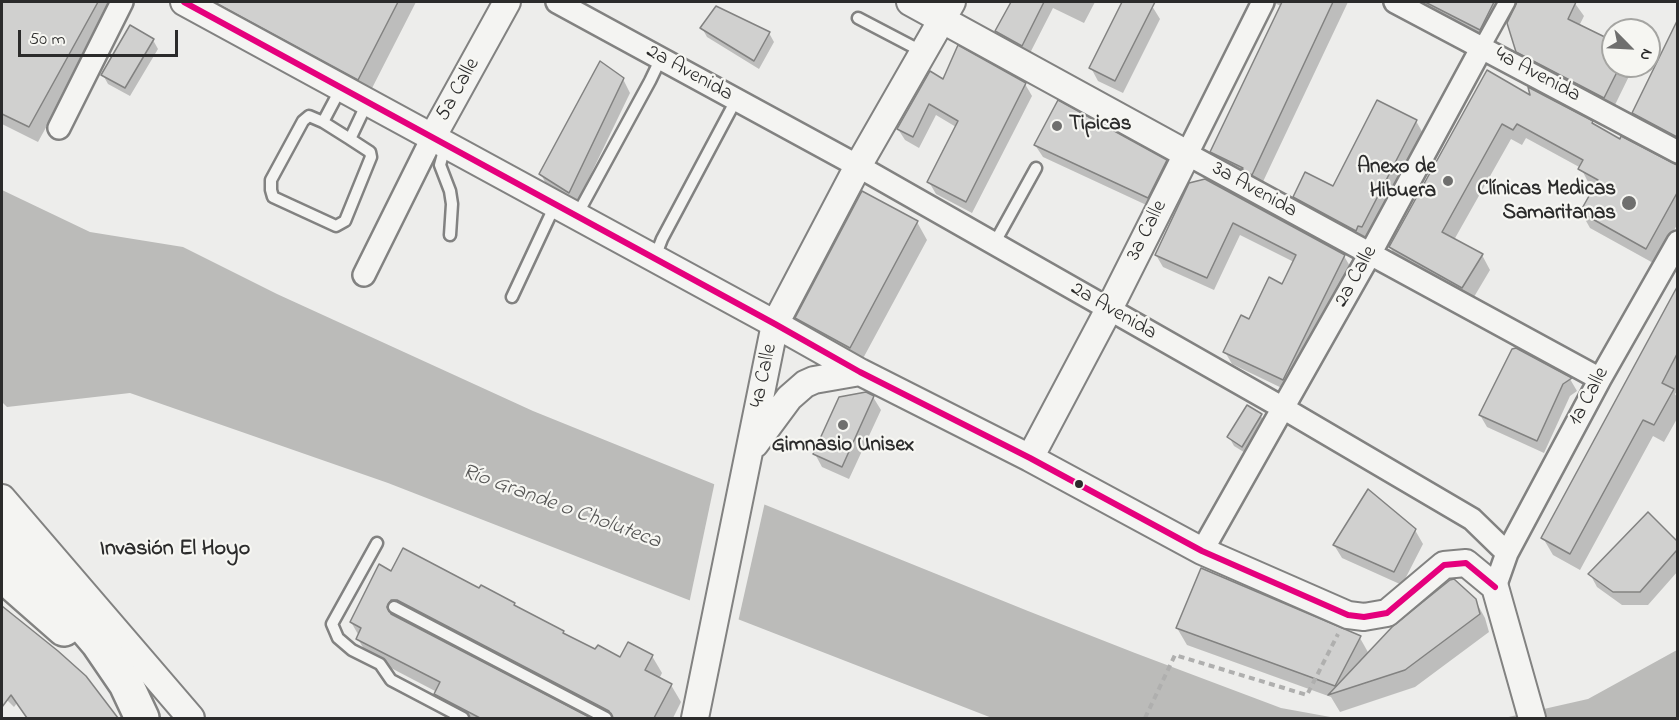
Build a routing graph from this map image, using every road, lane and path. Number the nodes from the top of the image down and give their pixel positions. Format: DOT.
graph roads {
  1 [pos="122,2"];
  2 [pos="184,2"];
  3 [pos="507,2"];
  4 [pos="557,2"];
  5 [pos="910,2"];
  6 [pos="1263,2"];
  7 [pos="1395,2"];
  8 [pos="1507,2"];
  9 [pos="947,10"];
  10 [pos="858,18"];
  11 [pos="1482,47"];
  12 [pos="923,52"];
  13 [pos="661,58"];
  14 [pos="342,87"];
  15 [pos="736,99"];
  16 [pos="368,101"];
  17 [pos="323,122"];
  18 [pos="59,128"];
  19 [pos="350,139"];
  20 [pos="440,140"];
  21 [pos="1677,152"];
  22 [pos="1187,154"];
  23 [pos="858,166"];
  24 [pos="1036,168"];
  25 [pos="566,209"];
  26 [pos="450,235"];
  27 [pos="1677,242"];
  28 [pos="994,244"];
  29 [pos="1370,254"];
  30 [pos="655,257"];
  31 [pos="364,275"];
  32 [pos="512,297"];
  33 [pos="1109,309"];
  34 [pos="776,324"];
  35 [pos="860,372"];
  36 [pos="1600,379"];
  37 [pos="1283,408"];
  38 [pos="1030,458"];
  39 [pos="748,459"];
  40 [pos="2,498"];
  41 [pos="2,530"];
  42 [pos="377,543"];
  43 [pos="1202,550"];
  44 [pos="1507,553"];
  45 [pos="2,569"];
  46 [pos="1497,598"];
  47 [pos="394,607"];
  48 [pos="1348,615"];
  49 [pos="126,684"];
  50 [pos="142,718"];
  51 [pos="158,718"];
  52 [pos="191,718"];
  53 [pos="463,718"];
  54 [pos="606,718"];
  55 [pos="694,718"];
  56 [pos="1145,718"];
  57 [pos="1532,718"];
  1 -- 18 [label="street"];
  2 -- 14 [label="street"];
  3 -- 20 [label="street, 5a Calle"];
  4 -- 13 [label="street, 2a Avenida"];
  5 -- 9 [label="street, 3a Avenida"];
  6 -- 22 [label="street, 3a Calle"];
  7 -- 11 [label="street, 4a Avenida"];
  8 -- 11 [label="street, 2a Calle"];
  9 -- 12 [label="street, 4a Calle"];
  9 -- 22 [label="street, 3a Avenida"];
  10 -- 12 [label="lane"];
  11 -- 21 [label="street, 4a Avenida"];
  11 -- 29 [label="street, 2a Calle"];
  12 -- 23 [label="street, 4a Calle"];
  13 -- 15 [label="street, 2a Avenida"];
  13 -- 25 [label="lane"];
  14 -- 16 [label="street"];
  14 -- 17 [label="lane"];
  15 -- 23 [label="street, 2a Avenida"];
  15 -- 30 [label="lane"];
  16 -- 19 [label="lane"];
  16 -- 20 [label="street"];
  17 -- 19 [label="lane"];
  17 -- 19 [label="lane"];
  20 -- 25 [label="street"];
  20 -- 26 [label="lane"];
  20 -- 31 [label="street, 5a Calle"];
  22 -- 29 [label="street, 3a Avenida"];
  22 -- 33 [label="street, 3a Calle"];
  23 -- 28 [label="street, 2a Avenida"];
  23 -- 34 [label="street, 4a Calle"];
  24 -- 28 [label="lane"];
  25 -- 30 [label="street"];
  25 -- 32 [label="lane"];
  27 -- 36 [label="street, 1a Calle"];
  28 -- 33 [label="street, 2a Avenida"];
  29 -- 36 [label="street, 3a Avenida"];
  29 -- 37 [label="street, 2a Calle"];
  30 -- 34 [label="street"];
  33 -- 37 [label="street, 2a Avenida"];
  33 -- 38 [label="street, 3a Calle"];
  34 -- 35 [label="street"];
  34 -- 39 [label="street, 4a Calle"];
  35 -- 38 [label="street"];
  35 -- 39 [label="street"];
  36 -- 44 [label="street, 1a Calle"];
  37 -- 43 [label="street, 2a Calle"];
  37 -- 44 [label="street, 2a Avenida"];
  38 -- 43 [label="street"];
  39 -- 55 [label="street, 4a Calle"];
  40 -- 52 [label="street"];
  41 -- 49 [label="main road"];
  42 -- 53 [label="lane"];
  43 -- 48 [label="street"];
  44 -- 46 [label="street"];
  45 -- 49 [label="main road"];
  46 -- 48 [label="street"];
  46 -- 57 [label="street"];
  47 -- 54 [label="lane"];
  48 -- 56 [label="path"];
  49 -- 50 [label="main road"];
  49 -- 51 [label="street"];
}
